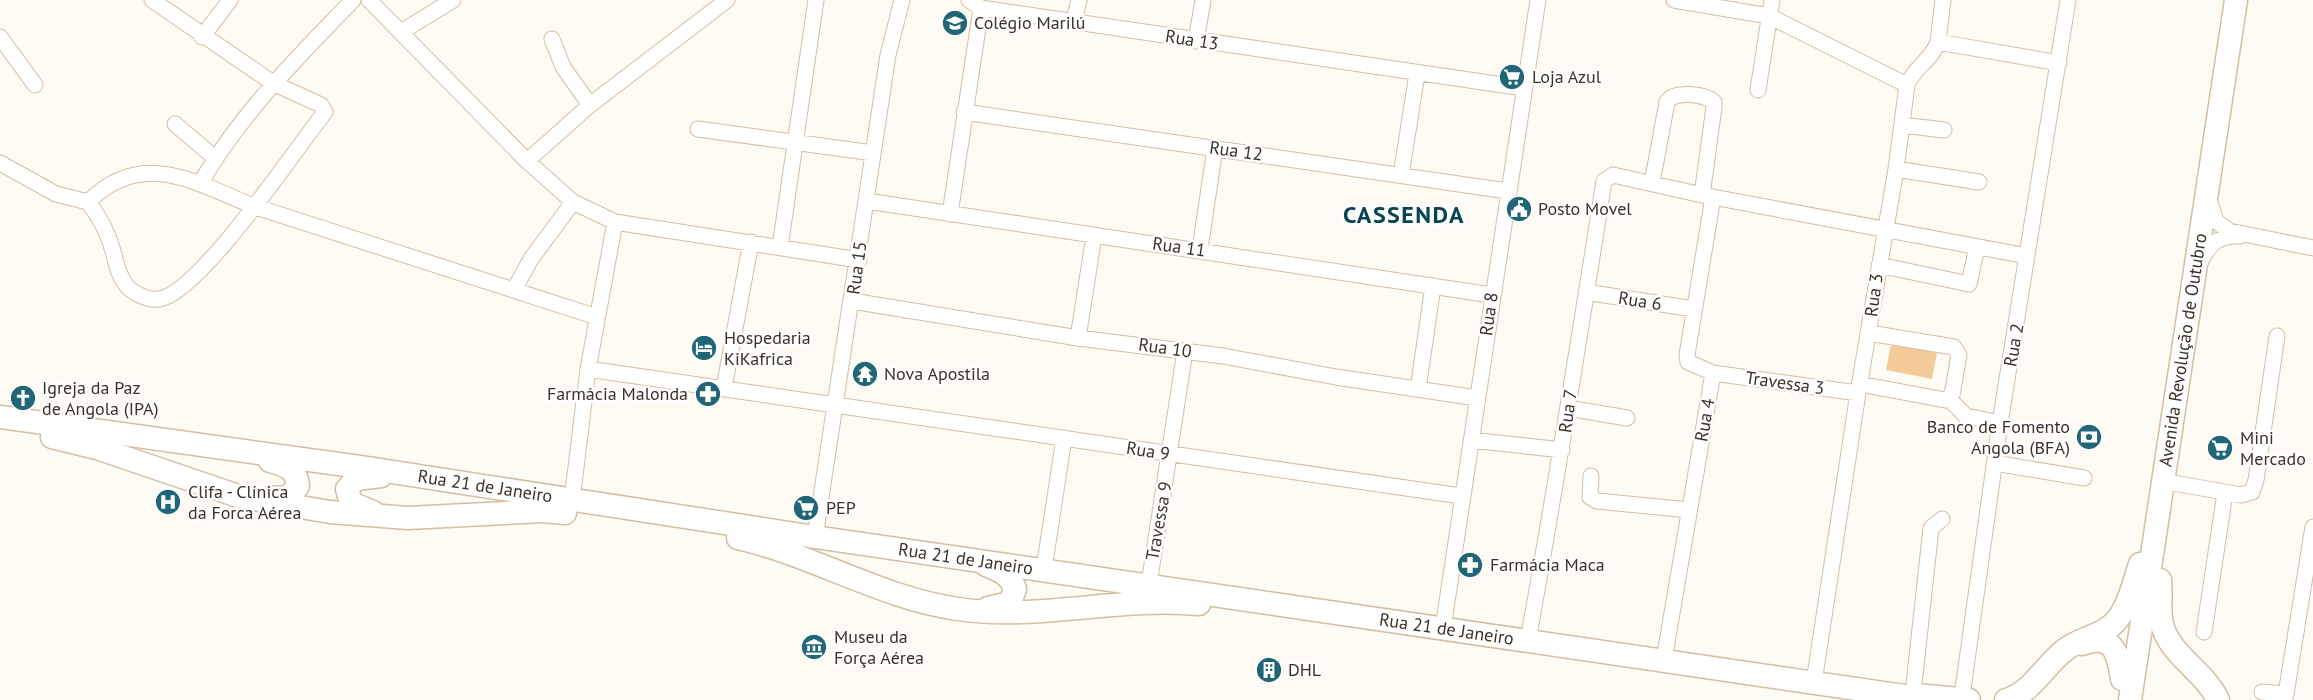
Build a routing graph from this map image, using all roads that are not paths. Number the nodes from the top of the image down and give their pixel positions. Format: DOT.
graph roads {
  1 [pos="152,0"];
  2 [pos="230,0"];
  3 [pos="353,0"];
  4 [pos="369,0"];
  5 [pos="453,0"];
  6 [pos="727,0"];
  7 [pos="816,0"];
  8 [pos="902,0"];
  9 [pos="1079,0"];
  10 [pos="1203,0"];
  11 [pos="1538,0"];
  12 [pos="1674,0"];
  13 [pos="1772,0"];
  14 [pos="1943,0"];
  15 [pos="2068,0"];
  16 [pos="2225,0"];
  17 [pos="2236,0"];
  18 [pos="1692,1"];
  19 [pos="975,4"];
  20 [pos="1769,16"];
  21 [pos="1074,21"];
  22 [pos="400,32"];
  23 [pos="0,37"];
  24 [pos="202,37"];
  25 [pos="552,39"];
  26 [pos="1196,41"];
  27 [pos="1938,42"];
  28 [pos="2059,63"];
  29 [pos="1417,74"];
  30 [pos="273,83"];
  31 [pos="1906,85"];
  32 [pos="35,86"];
  33 [pos="1523,88"];
  34 [pos="1758,90"];
  35 [pos="590,105"];
  36 [pos="964,112"];
  37 [pos="176,124"];
  38 [pos="1902,125"];
  39 [pos="698,129"];
  40 [pos="1944,130"];
  41 [pos="794,143"];
  42 [pos="1215,148"];
  43 [pos="873,153"];
  44 [pos="215,158"];
  45 [pos="527,161"];
  46 [pos="0,163"];
  47 [pos="1896,169"];
  48 [pos="1401,175"];
  49 [pos="1979,182"];
  50 [pos="1652,183"];
  51 [pos="200,184"];
  52 [pos="2206,186"];
  53 [pos="1507,191"];
  54 [pos="1708,196"];
  55 [pos="867,201"];
  56 [pos="88,202"];
  57 [pos="573,202"];
  58 [pos="253,206"];
  59 [pos="950,214"];
  60 [pos="615,222"];
  61 [pos="1884,229"];
  62 [pos="1094,236"];
  63 [pos="2254,237"];
  64 [pos="751,242"];
  65 [pos="780,247"];
  66 [pos="1977,247"];
  67 [pos="2313,248"];
  68 [pos="1200,249"];
  69 [pos="2027,256"];
  70 [pos="859,260"];
  71 [pos="1879,265"];
  72 [pos="2195,274"];
  73 [pos="1433,286"];
  74 [pos="514,290"];
  75 [pos="1586,292"];
  76 [pos="1491,295"];
  77 [pos="852,301"];
  78 [pos="1693,309"];
  79 [pos="597,317"];
  80 [pos="1869,333"];
  81 [pos="2277,336"];
  82 [pos="1078,338"];
  83 [pos="1185,351"];
  84 [pos="588,369"];
  85 [pos="1713,373"];
  86 [pos="724,388"];
  87 [pos="1859,388"];
  88 [pos="1418,389"];
  89 [pos="1477,398"];
  90 [pos="1949,399"];
  91 [pos="836,405"];
  92 [pos="1568,408"];
  93 [pos="0,417"];
  94 [pos="1627,418"];
  95 [pos="2000,423"];
  96 [pos="0,429"];
  97 [pos="1064,438"];
  98 [pos="1471,440"];
  99 [pos="202,446"];
  100 [pos="1562,450"];
  101 [pos="1170,455"];
  102 [pos="1995,463"];
  103 [pos="415,476"];
  104 [pos="1591,476"];
  105 [pos="2084,478"];
  106 [pos="2168,482"];
  107 [pos="199,484"];
  108 [pos="2225,493"];
  109 [pos="1461,496"];
  110 [pos="572,500"];
  111 [pos="1689,510"];
  112 [pos="403,518"];
  113 [pos="1942,519"];
  114 [pos="2313,527"];
  115 [pos="815,537"];
  116 [pos="2156,538"];
  117 [pos="970,559"];
  118 [pos="2140,564"];
  119 [pos="1044,569"];
  120 [pos="1149,584"];
  121 [pos="960,609"];
  122 [pos="1443,628"];
  123 [pos="2204,632"];
  124 [pos="1528,640"];
  125 [pos="1664,660"];
  126 [pos="1914,684"];
  127 [pos="2126,690"];
  128 [pos="1828,692"];
  129 [pos="2262,692"];
  130 [pos="1865,695"];
  131 [pos="1966,695"];
  132 [pos="2285,697"];
  133 [pos="1932,700"];
  134 [pos="2006,700"];
  135 [pos="2042,700"];
  136 [pos="2209,700"];
  137 [pos="2218,700"];
  1 -- 24 [label="street"];
  2 -- 24 [label="street"];
  3 -- 30 [label="street"];
  4 -- 22 [label="street"];
  5 -- 22 [label="street"];
  6 -- 35 [label="street"];
  7 -- 41 [label="street"];
  8 -- 43 [label="street, Rua 15"];
  9 -- 21 [label="street"];
  10 -- 26 [label="street"];
  11 -- 33 [label="street, Rua 8"];
  12 -- 18 [label="street"];
  13 -- 20 [label="street"];
  14 -- 27 [label="street"];
  15 -- 28 [label="street, Rua 2"];
  16 -- 118 [label="main road, Avenida Revolução de Outubro"];
  17 -- 52 [label="main road, Avenida Revolução de Outubro"];
  18 -- 20 [label="street"];
  19 -- 21 [label="street, Rua 13"];
  19 -- 36 [label="street"];
  20 -- 31 [label="street"];
  20 -- 34 [label="street"];
  21 -- 26 [label="street, Rua 13"];
  22 -- 45 [label="street"];
  23 -- 32 [label="street"];
  24 -- 30 [label="street"];
  25 -- 35 [label="street"];
  26 -- 29 [label="street, Rua 13"];
  27 -- 28 [label="street"];
  27 -- 31 [label="street"];
  28 -- 69 [label="street, Rua 2"];
  29 -- 33 [label="street, Rua 13"];
  29 -- 48 [label="street"];
  30 -- 44 [label="street"];
  30 -- 58 [label="street"];
  31 -- 38 [label="street, Rua 3"];
  33 -- 53 [label="street, Rua 8"];
  35 -- 45 [label="street"];
  36 -- 42 [label="street, Rua 12"];
  36 -- 59 [label="street"];
  37 -- 44 [label="street"];
  38 -- 40 [label="street"];
  38 -- 47 [label="street, Rua 3"];
  39 -- 41 [label="street"];
  41 -- 43 [label="street"];
  41 -- 65 [label="street"];
  42 -- 48 [label="street, Rua 12"];
  42 -- 68 [label="street"];
  43 -- 55 [label="street, Rua 15"];
  44 -- 51 [label="street"];
  45 -- 57 [label="street"];
  46 -- 56 [label="street"];
  47 -- 49 [label="street"];
  47 -- 61 [label="street, Rua 3"];
  48 -- 53 [label="street, Rua 12"];
  50 -- 54 [label="street"];
  50 -- 54 [label="street, Rua 4"];
  50 -- 75 [label="street, Rua 7"];
  51 -- 56 [label="street"];
  51 -- 58 [label="street"];
  52 -- 63 [label="street"];
  52 -- 72 [label="main road, Avenida Revolução de Outubro"];
  53 -- 76 [label="street, Rua 8"];
  54 -- 61 [label="street"];
  54 -- 78 [label="street, Rua 4"];
  55 -- 59 [label="street, Rua 11"];
  55 -- 70 [label="street, Rua 15"];
  56 -- 58 [label="street"];
  57 -- 60 [label="street"];
  57 -- 74 [label="street"];
  58 -- 74 [label="street"];
  59 -- 62 [label="street, Rua 11"];
  60 -- 64 [label="street"];
  60 -- 79 [label="street"];
  61 -- 66 [label="street"];
  61 -- 71 [label="street, Rua 3"];
  62 -- 68 [label="street, Rua 11"];
  62 -- 82 [label="street"];
  63 -- 67 [label="street"];
  63 -- 72 [label="street"];
  64 -- 65 [label="street"];
  64 -- 86 [label="street"];
  65 -- 70 [label="street"];
  66 -- 69 [label="street"];
  66 -- 71 [label="street"];
  68 -- 73 [label="street, Rua 11"];
  69 -- 95 [label="street, Rua 2"];
  70 -- 77 [label="street, Rua 15"];
  71 -- 80 [label="street, Rua 3"];
  72 -- 116 [label="main road, Avenida Revolução de Outubro"];
  73 -- 76 [label="street, Rua 11"];
  73 -- 88 [label="street"];
  74 -- 79 [label="street"];
  75 -- 78 [label="street, Rua 6"];
  75 -- 92 [label="street, Rua 7"];
  76 -- 89 [label="street, Rua 8"];
  77 -- 82 [label="street, Rua 10"];
  77 -- 91 [label="street, Rua 15"];
  78 -- 85 [label="street, Rua 4"];
  79 -- 84 [label="street"];
  80 -- 87 [label="street, Rua 3"];
  80 -- 90 [label="street"];
  81 -- 108 [label="street"];
  82 -- 83 [label="street, Rua 10"];
  83 -- 88 [label="street, Rua 10"];
  83 -- 101 [label="street, Travessa 9"];
  84 -- 86 [label="street, Rua 9"];
  84 -- 110 [label="street"];
  85 -- 87 [label="street, Travessa 3"];
  85 -- 111 [label="street, Rua 4"];
  86 -- 91 [label="street, Rua 9"];
  87 -- 90 [label="street, Travessa 3"];
  87 -- 128 [label="street, Rua 3"];
  88 -- 89 [label="street, Rua 10"];
  89 -- 98 [label="street, Rua 8"];
  90 -- 95 [label="street"];
  91 -- 97 [label="street, Rua 9"];
  91 -- 115 [label="street, Rua 15"];
  92 -- 94 [label="street"];
  92 -- 100 [label="street, Rua 7"];
  93 -- 99 [label="main road, Rua 21 de Janeiro"];
  95 -- 102 [label="street, Rua 2"];
  96 -- 107 [label="main road, Rua 21 de Janeiro"];
  97 -- 101 [label="street, Rua 9"];
  97 -- 119 [label="street"];
  98 -- 100 [label="street"];
  98 -- 109 [label="street, Rua 8"];
  99 -- 103 [label="main road, Rua 21 de Janeiro"];
  99 -- 107 [label="main road"];
  100 -- 124 [label="street, Rua 7"];
  101 -- 109 [label="street, Rua 9"];
  101 -- 120 [label="street, Travessa 9"];
  102 -- 105 [label="street"];
  102 -- 131 [label="street, Rua 2"];
  103 -- 110 [label="main road, Rua 21 de Janeiro"];
  103 -- 112 [label="main road"];
  104 -- 111 [label="street"];
  106 -- 108 [label="street"];
  107 -- 112 [label="main road, Rua 21 de Janeiro"];
  108 -- 123 [label="street"];
  109 -- 122 [label="street, Rua 8"];
  110 -- 115 [label="main road, Rua 21 de Janeiro"];
  111 -- 125 [label="street, Rua 4"];
  112 -- 121 [label="main road, Rua 21 de Janeiro"];
  113 -- 126 [label="street"];
  114 -- 132 [label="street"];
  115 -- 117 [label="main road, Rua 21 de Janeiro"];
  116 -- 127 [label="main road, Avenida Revolução de Outubro"];
  116 -- 137 [label="main road"];
  117 -- 119 [label="main road, Rua 21 de Janeiro"];
  117 -- 121 [label="main road"];
  118 -- 127 [label="main road, Avenida Revolução de Outubro"];
  118 -- 134 [label="main road"];
  119 -- 120 [label="main road, Rua 21 de Janeiro"];
  120 -- 122 [label="main road, Rua 21 de Janeiro"];
  121 -- 128 [label="main road, Rua 21 de Janeiro"];
  122 -- 124 [label="main road, Rua 21 de Janeiro"];
  124 -- 125 [label="main road, Rua 21 de Janeiro"];
  125 -- 128 [label="main road, Rua 21 de Janeiro"];
  127 -- 135 [label="main road"];
  127 -- 136 [label="main road"];
  128 -- 130 [label="main road, Rua 21 de Janeiro"];
  129 -- 132 [label="street"];
  130 -- 131 [label="main road"];
  130 -- 133 [label="main road, Rua 21 de Janeiro"];
}
